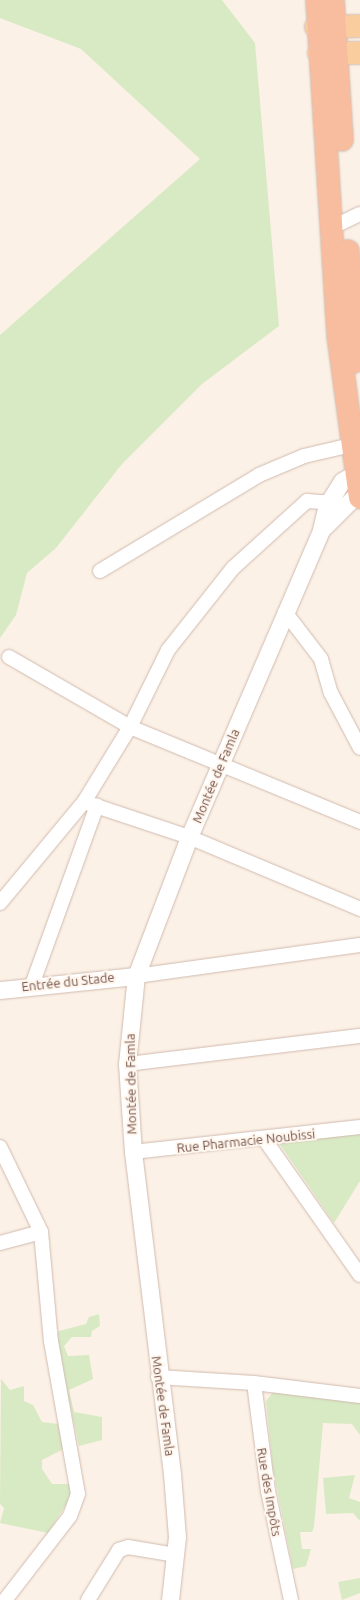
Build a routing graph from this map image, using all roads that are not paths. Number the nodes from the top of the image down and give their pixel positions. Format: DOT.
graph roads {
  1 [pos="316,0"];
  2 [pos="333,0"];
  3 [pos="360,26"];
  4 [pos="324,27"];
  5 [pos="360,53"];
  6 [pos="326,54"];
  7 [pos="346,221"];
  8 [pos="357,438"];
  9 [pos="358,484"];
  10 [pos="331,509"];
  11 [pos="100,571"];
  12 [pos="285,612"];
  13 [pos="9,657"];
  14 [pos="130,727"];
  15 [pos="360,748"];
  16 [pos="221,764"];
  17 [pos="90,803"];
  18 [pos="360,822"];
  19 [pos="189,837"];
  20 [pos="0,903"];
  21 [pos="360,908"];
  22 [pos="360,945"];
  23 [pos="136,976"];
  24 [pos="32,985"];
  25 [pos="0,990"];
  26 [pos="360,1036"];
  27 [pos="127,1064"];
  28 [pos="360,1127"];
  29 [pos="265,1140"];
  30 [pos="0,1147"];
  31 [pos="133,1152"];
  32 [pos="41,1232"];
  33 [pos="0,1244"];
  34 [pos="360,1275"];
  35 [pos="158,1377"];
  36 [pos="254,1383"];
  37 [pos="360,1396"];
  38 [pos="176,1555"];
  39 [pos="5,1600"];
  40 [pos="88,1600"];
  41 [pos="170,1600"];
  42 [pos="291,1600"];
  1 -- 4 [label="highway"];
  2 -- 4 [label="highway"];
  3 -- 4 [label="main road"];
  4 -- 6 [label="highway"];
  5 -- 6 [label="main road"];
  6 -- 7 [label="highway"];
  7 -- 8 [label="highway"];
  8 -- 9 [label="highway"];
  8 -- 11 [label="street"];
  9 -- 10 [label="street, Montée de Famla"];
  10 -- 12 [label="street, Montée de Famla"];
  10 -- 14 [label="street"];
  12 -- 15 [label="street"];
  12 -- 16 [label="street, Montée de Famla"];
  13 -- 14 [label="street"];
  14 -- 16 [label="street"];
  14 -- 17 [label="street"];
  16 -- 18 [label="street"];
  16 -- 19 [label="street, Montée de Famla"];
  17 -- 19 [label="street"];
  17 -- 20 [label="street"];
  17 -- 24 [label="street"];
  19 -- 21 [label="street"];
  19 -- 23 [label="street, Montée de Famla"];
  22 -- 23 [label="street"];
  23 -- 24 [label="street, Entrée du Stade"];
  23 -- 27 [label="street, Montée de Famla"];
  24 -- 25 [label="street, Entrée du Stade"];
  26 -- 27 [label="street"];
  27 -- 31 [label="street, Montée de Famla"];
  28 -- 29 [label="street, Rue Pharmacie Noubissi"];
  29 -- 31 [label="street, Rue Pharmacie Noubissi"];
  29 -- 34 [label="street"];
  30 -- 32 [label="street"];
  31 -- 35 [label="street, Montée de Famla"];
  32 -- 33 [label="street"];
  32 -- 39 [label="street"];
  35 -- 36 [label="street"];
  35 -- 38 [label="street, Montée de Famla"];
  36 -- 37 [label="street"];
  36 -- 42 [label="street, Rue des Impôts"];
  38 -- 40 [label="street"];
  38 -- 41 [label="street, Montée de Famla"];
}
